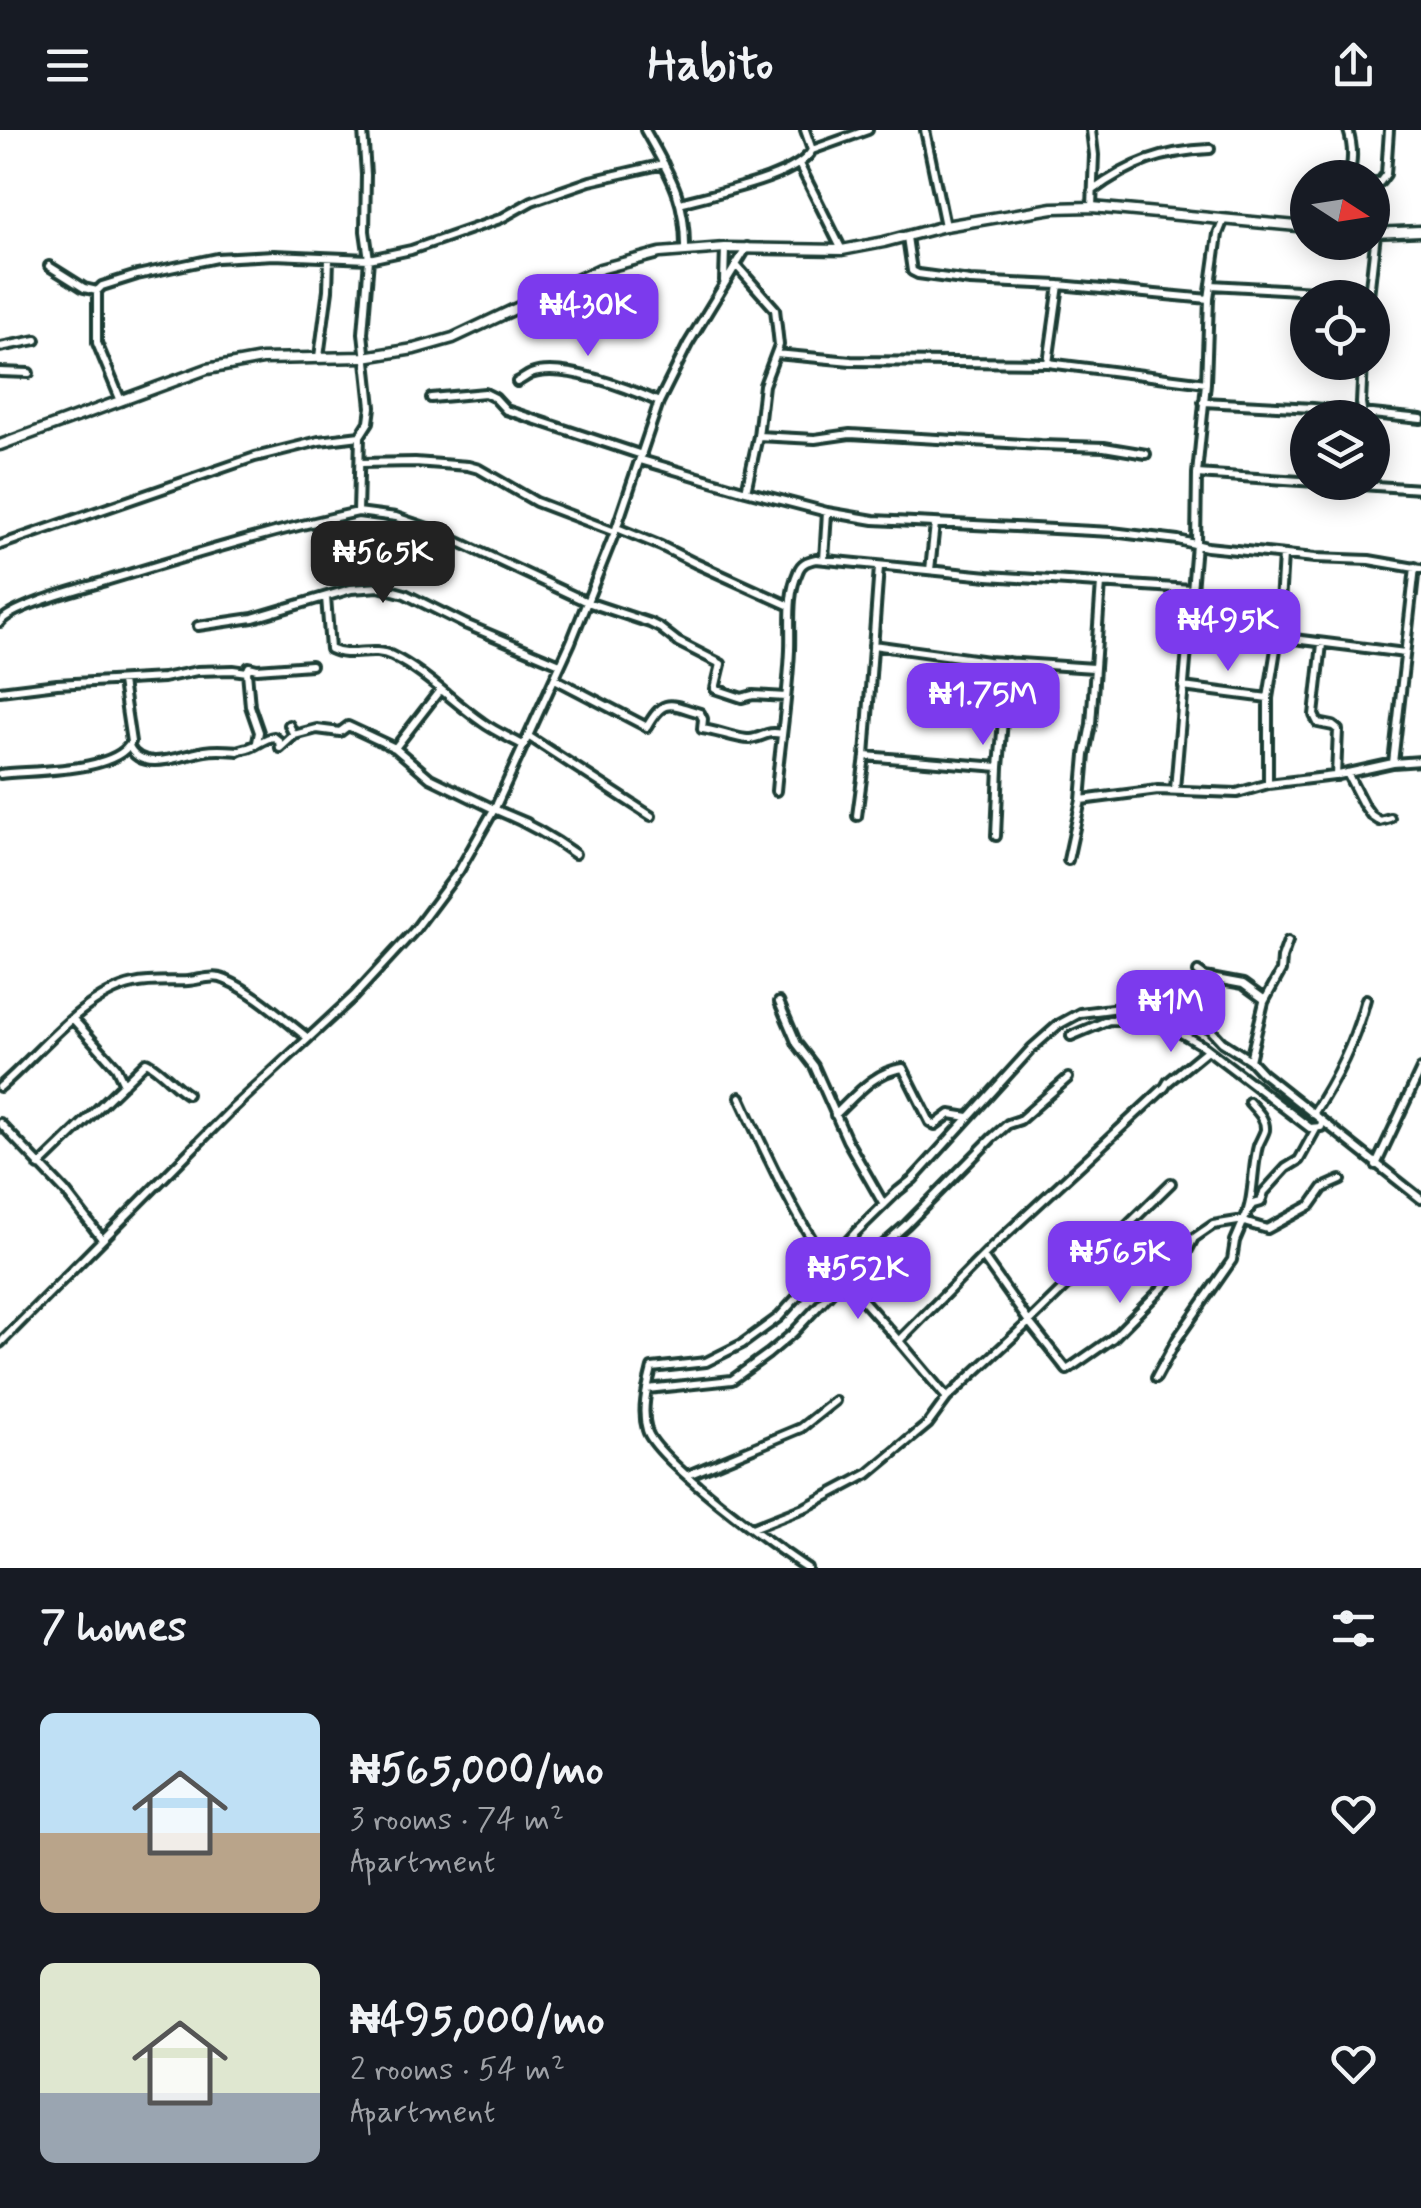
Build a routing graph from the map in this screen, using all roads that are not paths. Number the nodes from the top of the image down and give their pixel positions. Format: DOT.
graph roads {
  1 [pos="363,130"];
  2 [pos="646,130"];
  3 [pos="805,130"];
  4 [pos="868,130"];
  5 [pos="925,130"];
  6 [pos="1092,130"];
  7 [pos="1348,130"];
  8 [pos="1389,130"];
  9 [pos="1210,148"];
  10 [pos="812,150"];
  11 [pos="1351,160"];
  12 [pos="1387,160"];
  13 [pos="664,164"];
  14 [pos="799,164"];
  15 [pos="1092,191"];
  16 [pos="680,203"];
  17 [pos="1092,207"];
  18 [pos="1224,218"];
  19 [pos="1290,225"];
  20 [pos="945,226"];
  21 [pos="1421,231"];
  22 [pos="1390,232"];
  23 [pos="907,237"];
  24 [pos="747,247"];
  25 [pos="725,248"];
  26 [pos="842,250"];
  27 [pos="684,251"];
  28 [pos="329,259"];
  29 [pos="369,259"];
  30 [pos="49,266"];
  31 [pos="736,266"];
  32 [pos="724,282"];
  33 [pos="1059,285"];
  34 [pos="1211,285"];
  35 [pos="1290,289"];
  36 [pos="96,291"];
  37 [pos="1209,299"];
  38 [pos="36,340"];
  39 [pos="0,346"];
  40 [pos="776,354"];
  41 [pos="319,357"];
  42 [pos="364,357"];
  43 [pos="1048,364"];
  44 [pos="0,372"];
  45 [pos="29,373"];
  46 [pos="517,382"];
  47 [pos="1206,383"];
  48 [pos="431,398"];
  49 [pos="121,401"];
  50 [pos="659,402"];
  51 [pos="1203,402"];
  52 [pos="1290,407"];
  53 [pos="1390,417"];
  54 [pos="1421,419"];
  55 [pos="360,436"];
  56 [pos="758,436"];
  57 [pos="0,445"];
  58 [pos="1146,454"];
  59 [pos="641,458"];
  60 [pos="360,464"];
  61 [pos="1197,474"];
  62 [pos="1290,480"];
  63 [pos="1390,487"];
  64 [pos="1421,489"];
  65 [pos="746,491"];
  66 [pos="358,512"];
  67 [pos="827,512"];
  68 [pos="935,524"];
  69 [pos="616,530"];
  70 [pos="1196,544"];
  71 [pos="0,545"];
  72 [pos="1283,555"];
  73 [pos="824,560"];
  74 [pos="879,567"];
  75 [pos="1418,568"];
  76 [pos="930,570"];
  77 [pos="1101,584"];
  78 [pos="1191,588"];
  79 [pos="326,597"];
  80 [pos="587,602"];
  81 [pos="790,606"];
  82 [pos="0,622"];
  83 [pos="198,626"];
  84 [pos="1278,637"];
  85 [pos="1322,644"];
  86 [pos="872,645"];
  87 [pos="1405,653"];
  88 [pos="1008,662"];
  89 [pos="560,664"];
  90 [pos="312,665"];
  91 [pos="1094,668"];
  92 [pos="247,672"];
  93 [pos="555,679"];
  94 [pos="122,682"];
  95 [pos="1183,688"];
  96 [pos="440,690"];
  97 [pos="0,691"];
  98 [pos="786,697"];
  99 [pos="1268,698"];
  100 [pos="289,725"];
  101 [pos="781,734"];
  102 [pos="294,735"];
  103 [pos="528,736"];
  104 [pos="257,742"];
  105 [pos="524,745"];
  106 [pos="129,746"];
  107 [pos="395,748"];
  108 [pos="865,756"];
  109 [pos="1421,761"];
  110 [pos="1393,763"];
  111 [pos="999,767"];
  112 [pos="1347,773"];
  113 [pos="0,774"];
  114 [pos="1336,776"];
  115 [pos="1268,784"];
  116 [pos="1175,790"];
  117 [pos="776,791"];
  118 [pos="1081,800"];
  119 [pos="494,809"];
  120 [pos="651,816"];
  121 [pos="856,816"];
  122 [pos="1390,818"];
  123 [pos="996,836"];
  124 [pos="575,854"];
  125 [pos="1068,860"];
  126 [pos="1288,940"];
  127 [pos="1198,972"];
  128 [pos="1366,999"];
  129 [pos="1265,1000"];
  130 [pos="778,1002"];
  131 [pos="74,1019"];
  132 [pos="1071,1036"];
  133 [pos="308,1038"];
  134 [pos="1207,1050"];
  135 [pos="1250,1060"];
  136 [pos="1421,1069"];
  137 [pos="1068,1078"];
  138 [pos="124,1084"];
  139 [pos="0,1087"];
  140 [pos="187,1094"];
  141 [pos="740,1097"];
  142 [pos="1249,1102"];
  143 [pos="835,1114"];
  144 [pos="1313,1114"];
  145 [pos="969,1117"];
  146 [pos="1322,1121"];
  147 [pos="0,1123"];
  148 [pos="1316,1128"];
  149 [pos="1376,1165"];
  150 [pos="39,1166"];
  151 [pos="1342,1180"];
  152 [pos="1170,1183"];
  153 [pos="1421,1199"];
  154 [pos="884,1205"];
  155 [pos="1250,1209"];
  156 [pos="1244,1220"];
  157 [pos="102,1239"];
  158 [pos="982,1256"];
  159 [pos="827,1263"];
  160 [pos="844,1279"];
  161 [pos="1029,1322"];
  162 [pos="899,1340"];
  163 [pos="0,1342"];
  164 [pos="1156,1378"];
  165 [pos="647,1390"];
  166 [pos="946,1398"];
  167 [pos="835,1401"];
  168 [pos="687,1475"];
  169 [pos="752,1528"];
  170 [pos="807,1568"];
  1 -- 29 [label="street"];
  2 -- 13 [label="street"];
  3 -- 10 [label="street"];
  4 -- 10 [label="street"];
  5 -- 20 [label="street"];
  6 -- 15 [label="street"];
  7 -- 11 [label="street"];
  8 -- 12 [label="street"];
  9 -- 15 [label="street"];
  10 -- 14 [label="street"];
  13 -- 16 [label="street"];
  13 -- 29 [label="street"];
  14 -- 16 [label="street"];
  14 -- 26 [label="street"];
  15 -- 17 [label="street"];
  16 -- 27 [label="street"];
  17 -- 18 [label="street"];
  17 -- 20 [label="street"];
  18 -- 19 [label="street"];
  18 -- 34 [label="street"];
  20 -- 23 [label="street"];
  21 -- 22 [label="street"];
  23 -- 26 [label="street"];
  23 -- 33 [label="street"];
  24 -- 25 [label="street"];
  24 -- 26 [label="street"];
  24 -- 31 [label="street"];
  25 -- 27 [label="street"];
  25 -- 32 [label="street"];
  27 -- 42 [label="street"];
  28 -- 29 [label="street"];
  28 -- 36 [label="street"];
  28 -- 41 [label="street"];
  29 -- 42 [label="street"];
  30 -- 36 [label="street"];
  31 -- 32 [label="street"];
  31 -- 40 [label="street"];
  32 -- 50 [label="street"];
  33 -- 37 [label="street"];
  33 -- 43 [label="street"];
  34 -- 35 [label="street"];
  34 -- 37 [label="street"];
  36 -- 49 [label="street"];
  37 -- 47 [label="street"];
  38 -- 39 [label="street"];
  40 -- 43 [label="street"];
  40 -- 56 [label="street"];
  41 -- 42 [label="street"];
  41 -- 49 [label="street"];
  42 -- 55 [label="street"];
  43 -- 47 [label="street"];
  44 -- 45 [label="street"];
  46 -- 50 [label="street"];
  47 -- 51 [label="street"];
  48 -- 59 [label="street"];
  49 -- 57 [label="street"];
  50 -- 59 [label="street"];
  51 -- 52 [label="street"];
  51 -- 61 [label="street"];
  53 -- 54 [label="street"];
  55 -- 60 [label="street"];
  55 -- 71 [label="street"];
  56 -- 58 [label="street"];
  56 -- 65 [label="street"];
  59 -- 65 [label="street"];
  59 -- 69 [label="street"];
  60 -- 66 [label="street"];
  60 -- 69 [label="street"];
  61 -- 62 [label="street"];
  61 -- 70 [label="street"];
  63 -- 64 [label="street"];
  65 -- 67 [label="street"];
  66 -- 80 [label="street"];
  66 -- 82 [label="street"];
  67 -- 68 [label="street"];
  67 -- 73 [label="street"];
  68 -- 70 [label="street"];
  68 -- 76 [label="street"];
  69 -- 80 [label="street"];
  69 -- 81 [label="street"];
  70 -- 72 [label="street"];
  70 -- 78 [label="street"];
  72 -- 75 [label="street"];
  72 -- 84 [label="street"];
  73 -- 74 [label="street"];
  73 -- 81 [label="street"];
  74 -- 76 [label="street"];
  74 -- 86 [label="street"];
  75 -- 87 [label="street"];
  76 -- 77 [label="street"];
  77 -- 78 [label="street"];
  77 -- 91 [label="street"];
  78 -- 95 [label="street"];
  79 -- 83 [label="street"];
  79 -- 89 [label="street"];
  79 -- 96 [label="street"];
  80 -- 89 [label="street"];
  80 -- 98 [label="street"];
  81 -- 98 [label="street"];
  84 -- 85 [label="street"];
  84 -- 99 [label="street"];
  85 -- 87 [label="street"];
  85 -- 114 [label="street"];
  86 -- 88 [label="street"];
  86 -- 108 [label="street"];
  87 -- 110 [label="street"];
  88 -- 91 [label="street"];
  88 -- 111 [label="street"];
  89 -- 93 [label="street"];
  90 -- 92 [label="street"];
  91 -- 118 [label="street"];
  92 -- 94 [label="street"];
  92 -- 104 [label="street"];
  93 -- 101 [label="street"];
  93 -- 103 [label="street"];
  94 -- 97 [label="street"];
  94 -- 106 [label="street"];
  95 -- 99 [label="street"];
  95 -- 116 [label="street"];
  96 -- 105 [label="street"];
  96 -- 107 [label="street"];
  98 -- 101 [label="street"];
  99 -- 115 [label="street"];
  100 -- 102 [label="street"];
  101 -- 117 [label="street"];
  102 -- 104 [label="street"];
  102 -- 107 [label="street"];
  103 -- 105 [label="street"];
  103 -- 120 [label="street"];
  104 -- 106 [label="street"];
  105 -- 119 [label="street"];
  106 -- 113 [label="street"];
  107 -- 119 [label="street"];
  108 -- 111 [label="street"];
  108 -- 121 [label="street"];
  109 -- 110 [label="street"];
  110 -- 112 [label="street"];
  111 -- 123 [label="street"];
  112 -- 114 [label="street"];
  112 -- 122 [label="street"];
  114 -- 115 [label="street"];
  115 -- 116 [label="street"];
  116 -- 118 [label="street"];
  118 -- 125 [label="street"];
  119 -- 124 [label="street"];
  119 -- 133 [label="street"];
  126 -- 129 [label="street"];
  127 -- 129 [label="street"];
  128 -- 144 [label="street"];
  129 -- 135 [label="street"];
  130 -- 143 [label="street"];
  131 -- 133 [label="street"];
  131 -- 138 [label="street"];
  131 -- 139 [label="street"];
  132 -- 134 [label="street"];
  133 -- 157 [label="street"];
  134 -- 148 [label="street"];
  134 -- 158 [label="street"];
  135 -- 144 [label="street"];
  135 -- 145 [label="street"];
  136 -- 149 [label="street"];
  137 -- 160 [label="street"];
  138 -- 140 [label="street"];
  138 -- 150 [label="street"];
  141 -- 159 [label="street"];
  142 -- 155 [label="street"];
  143 -- 145 [label="street"];
  143 -- 154 [label="street"];
  144 -- 146 [label="street"];
  145 -- 154 [label="street"];
  146 -- 148 [label="street"];
  146 -- 149 [label="street"];
  147 -- 150 [label="street"];
  148 -- 155 [label="street"];
  149 -- 153 [label="street"];
  150 -- 157 [label="street"];
  151 -- 156 [label="street"];
  152 -- 161 [label="street"];
  154 -- 159 [label="street"];
  155 -- 156 [label="street"];
  156 -- 161 [label="street"];
  156 -- 164 [label="street"];
  157 -- 163 [label="street"];
  158 -- 161 [label="street"];
  158 -- 162 [label="street"];
  159 -- 165 [label="street"];
  160 -- 162 [label="street"];
  160 -- 165 [label="street"];
  161 -- 166 [label="street"];
  162 -- 166 [label="street"];
  165 -- 168 [label="street"];
  166 -- 169 [label="street"];
  167 -- 168 [label="street"];
  168 -- 169 [label="street"];
  169 -- 170 [label="street"];
}
